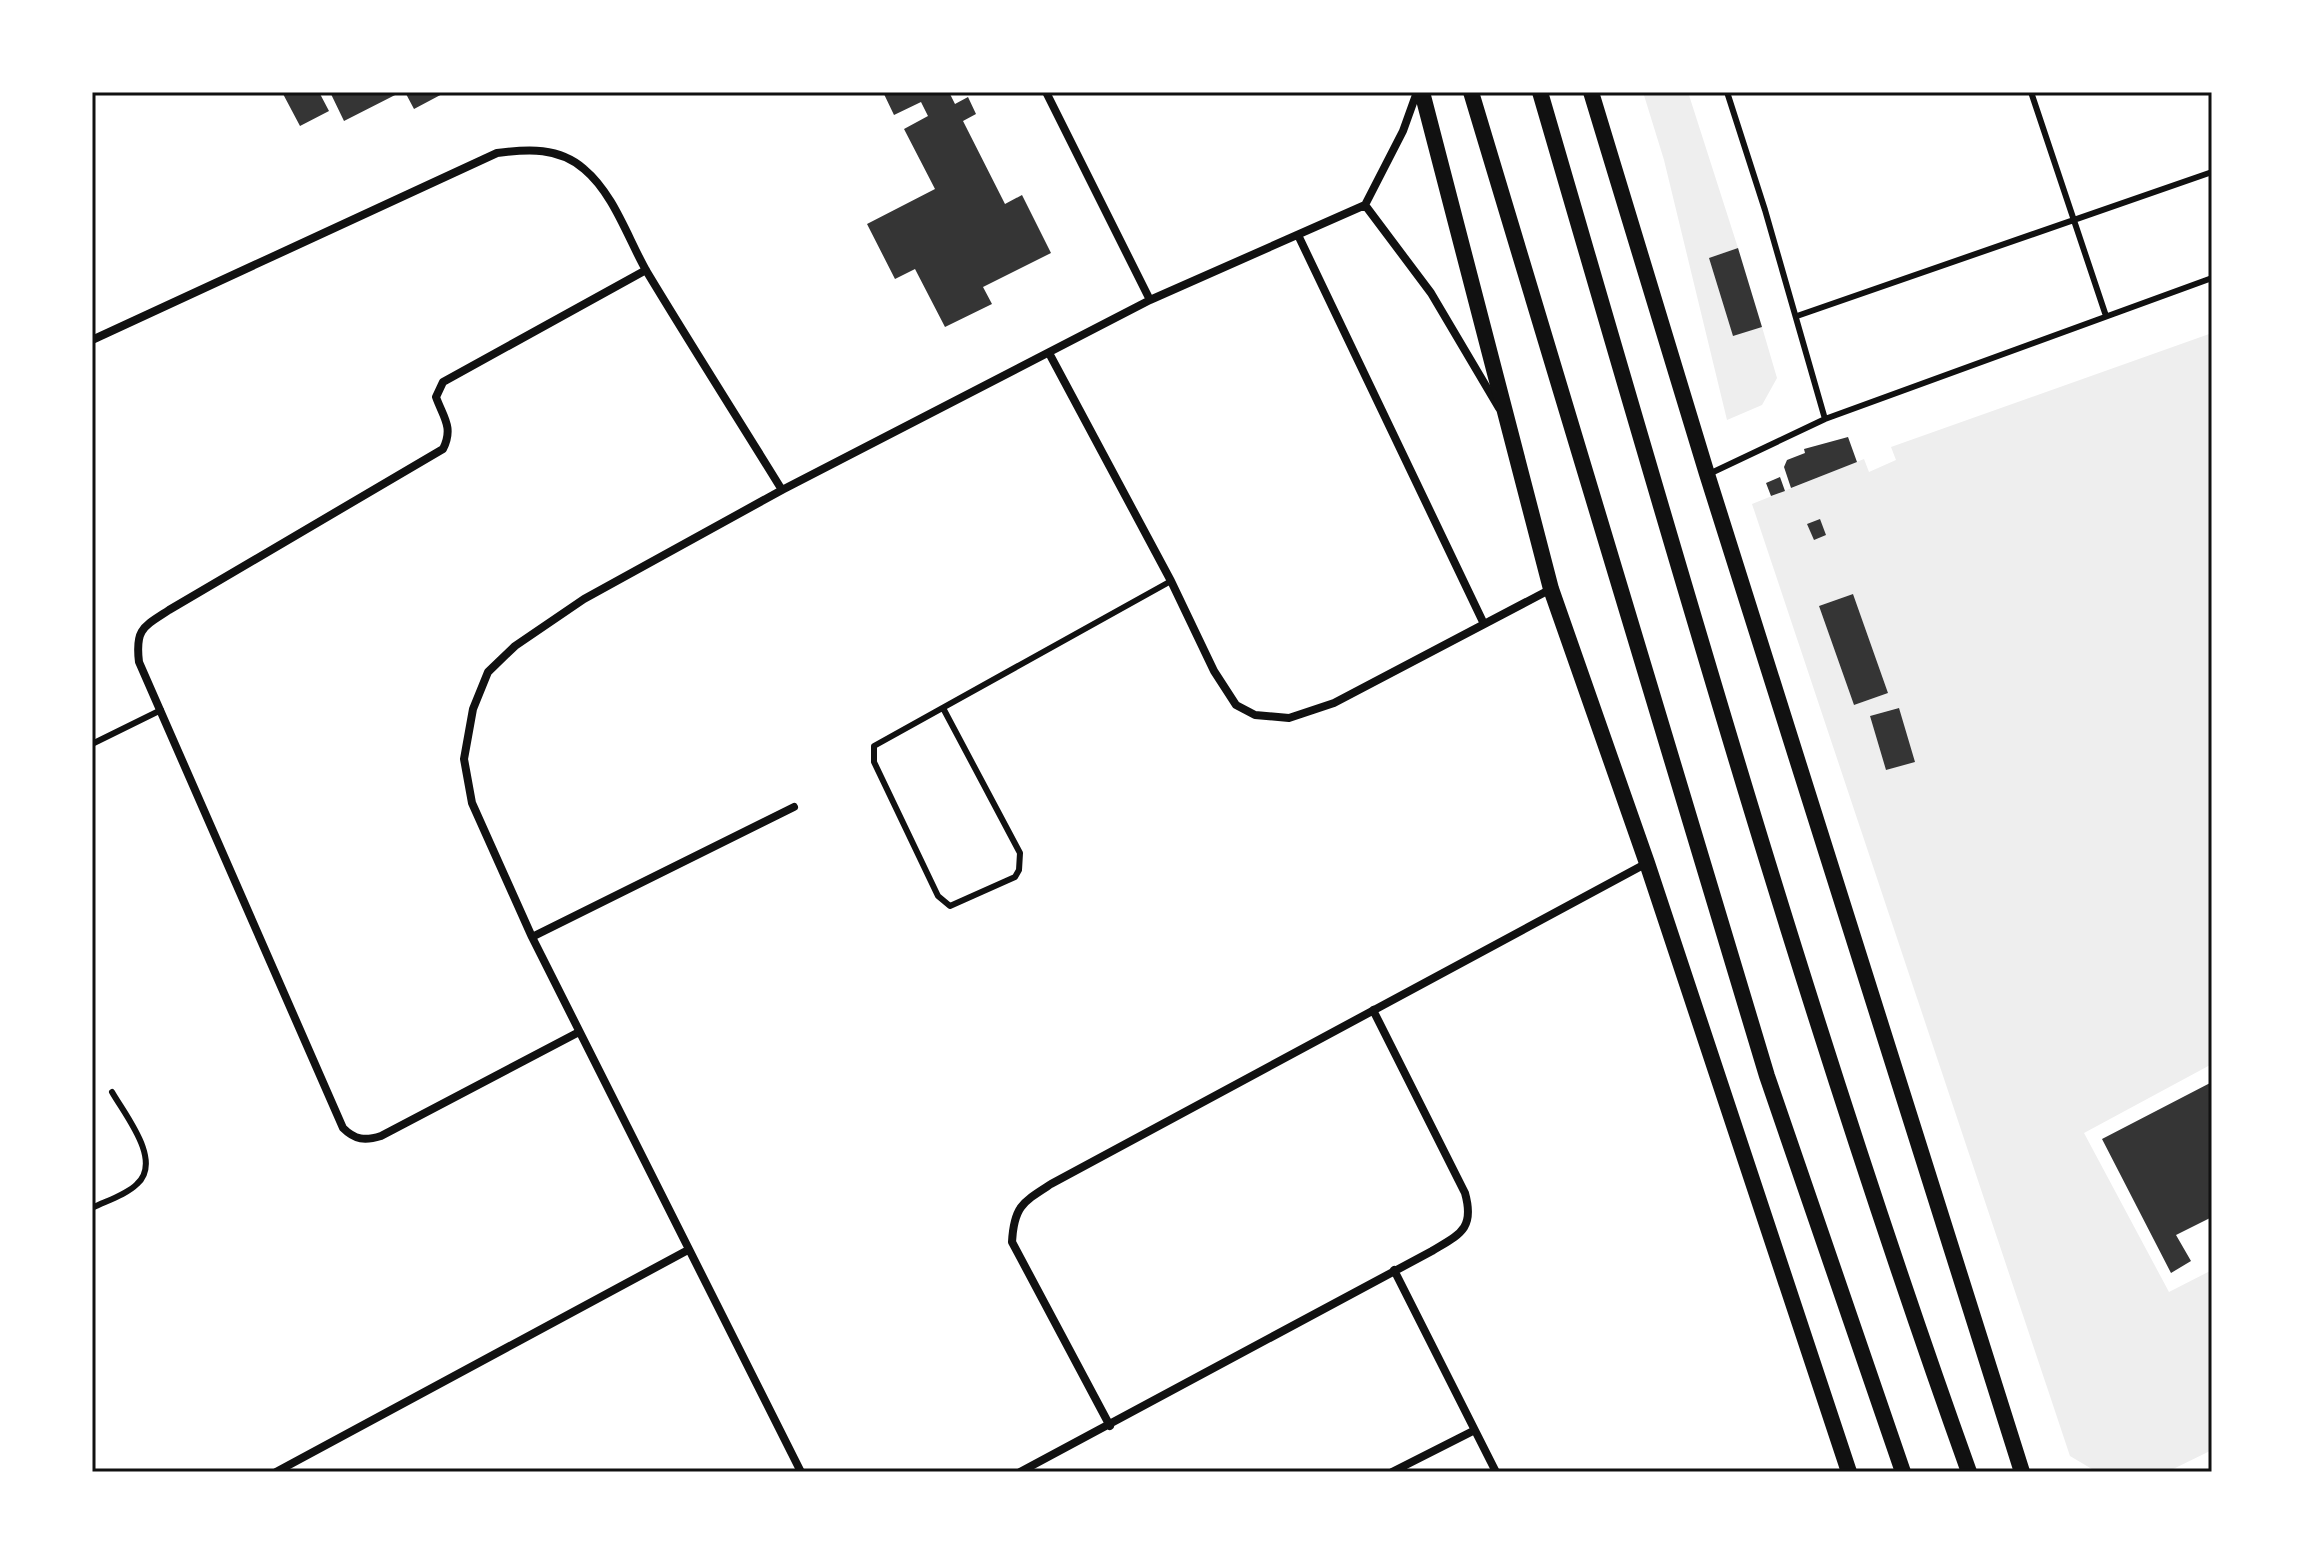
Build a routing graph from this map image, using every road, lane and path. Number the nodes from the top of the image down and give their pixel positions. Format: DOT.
graph roads {
  1 [pos="1046,92"];
  2 [pos="1420,92"];
  3 [pos="1471,92"];
  4 [pos="1540,92"];
  5 [pos="1591,92"];
  6 [pos="1727,92"];
  7 [pos="2031,92"];
  8 [pos="2212,172"];
  9 [pos="1365,205"];
  10 [pos="2072,218"];
  11 [pos="1298,235"];
  12 [pos="646,270"];
  13 [pos="2212,278"];
  14 [pos="1150,300"];
  15 [pos="1797,316"];
  16 [pos="2106,316"];
  17 [pos="92,340"];
  18 [pos="1049,353"];
  19 [pos="1825,419"];
  20 [pos="1507,422"];
  21 [pos="1707,474"];
  22 [pos="782,490"];
  23 [pos="1171,581"];
  24 [pos="1551,589"];
  25 [pos="1484,624"];
  26 [pos="943,708"];
  27 [pos="163,709"];
  28 [pos="92,744"];
  29 [pos="794,807"];
  30 [pos="1647,863"];
  31 [pos="532,937"];
  32 [pos="1373,1010"];
  33 [pos="579,1032"];
  34 [pos="112,1092"];
  35 [pos="92,1208"];
  36 [pos="688,1250"];
  37 [pos="1394,1270"];
  38 [pos="1110,1426"];
  39 [pos="1473,1431"];
  40 [pos="276,1472"];
  41 [pos="801,1472"];
  42 [pos="1020,1472"];
  43 [pos="1392,1472"];
  44 [pos="1496,1472"];
  45 [pos="1849,1472"];
  46 [pos="1903,1472"];
  47 [pos="1969,1472"];
  48 [pos="2022,1472"];
  1 -- 14 [label="street"];
  2 -- 9 [label="street"];
  2 -- 20 [label="main road"];
  3 -- 46 [label="main road"];
  4 -- 47 [label="main road"];
  5 -- 21 [label="main road"];
  6 -- 15 [label="lane"];
  7 -- 10 [label="lane"];
  8 -- 10 [label="lane"];
  9 -- 11 [label="street"];
  9 -- 20 [label="street"];
  10 -- 15 [label="lane"];
  10 -- 16 [label="lane"];
  11 -- 14 [label="street"];
  11 -- 25 [label="street"];
  12 -- 17 [label="street"];
  12 -- 22 [label="street"];
  12 -- 27 [label="street"];
  13 -- 16 [label="lane"];
  14 -- 18 [label="street"];
  15 -- 19 [label="lane"];
  16 -- 19 [label="lane"];
  18 -- 22 [label="street"];
  18 -- 23 [label="street"];
  19 -- 21 [label="lane"];
  20 -- 24 [label="main road"];
  21 -- 48 [label="main road"];
  22 -- 31 [label="street"];
  23 -- 25 [label="street"];
  23 -- 26 [label="lane"];
  24 -- 25 [label="street"];
  24 -- 30 [label="main road"];
  26 -- 26 [label="lane"];
  27 -- 28 [label="lane"];
  27 -- 33 [label="street"];
  29 -- 31 [label="street"];
  30 -- 32 [label="street"];
  30 -- 45 [label="main road"];
  31 -- 33 [label="street"];
  32 -- 37 [label="street"];
  32 -- 38 [label="street"];
  33 -- 36 [label="street"];
  34 -- 35 [label="lane"];
  36 -- 40 [label="street"];
  36 -- 41 [label="street"];
  37 -- 38 [label="street"];
  37 -- 39 [label="street"];
  38 -- 42 [label="street"];
  39 -- 43 [label="street"];
  39 -- 44 [label="street"];
}
